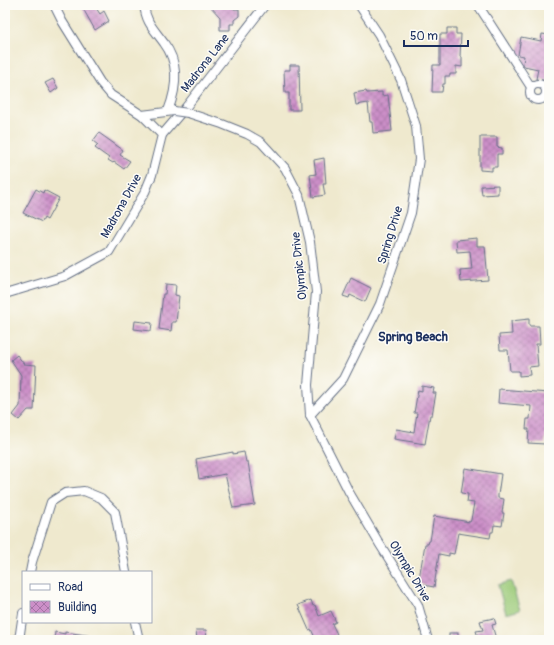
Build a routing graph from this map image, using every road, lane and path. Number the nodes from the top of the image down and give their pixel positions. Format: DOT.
graph roads {
  1 [pos="54,5"];
  2 [pos="144,5"];
  3 [pos="265,5"];
  4 [pos="359,5"];
  5 [pos="478,5"];
  6 [pos="531,87"];
  7 [pos="171,111"];
  8 [pos="142,115"];
  9 [pos="162,134"];
  10 [pos="5,294"];
  11 [pos="310,415"];
  12 [pos="30,571"];
  13 [pos="126,571"];
  14 [pos="22,620"];
  15 [pos="135,623"];
  16 [pos="19,640"];
  17 [pos="139,640"];
  18 [pos="428,640"];
  1 -- 8 [label="street"];
  2 -- 7 [label="street"];
  3 -- 9 [label="street, Madrona Lane"];
  4 -- 11 [label="street, Spring Drive"];
  5 -- 6 [label="street"];
  7 -- 8 [label="street, Olympic Drive"];
  7 -- 11 [label="street, Olympic Drive, bridge"];
  8 -- 9 [label="street"];
  9 -- 10 [label="street, Madrona Drive"];
  11 -- 18 [label="street, Olympic Drive"];
  12 -- 13 [label="street"];
  14 -- 16 [label="street"];
  15 -- 17 [label="street"];
}
